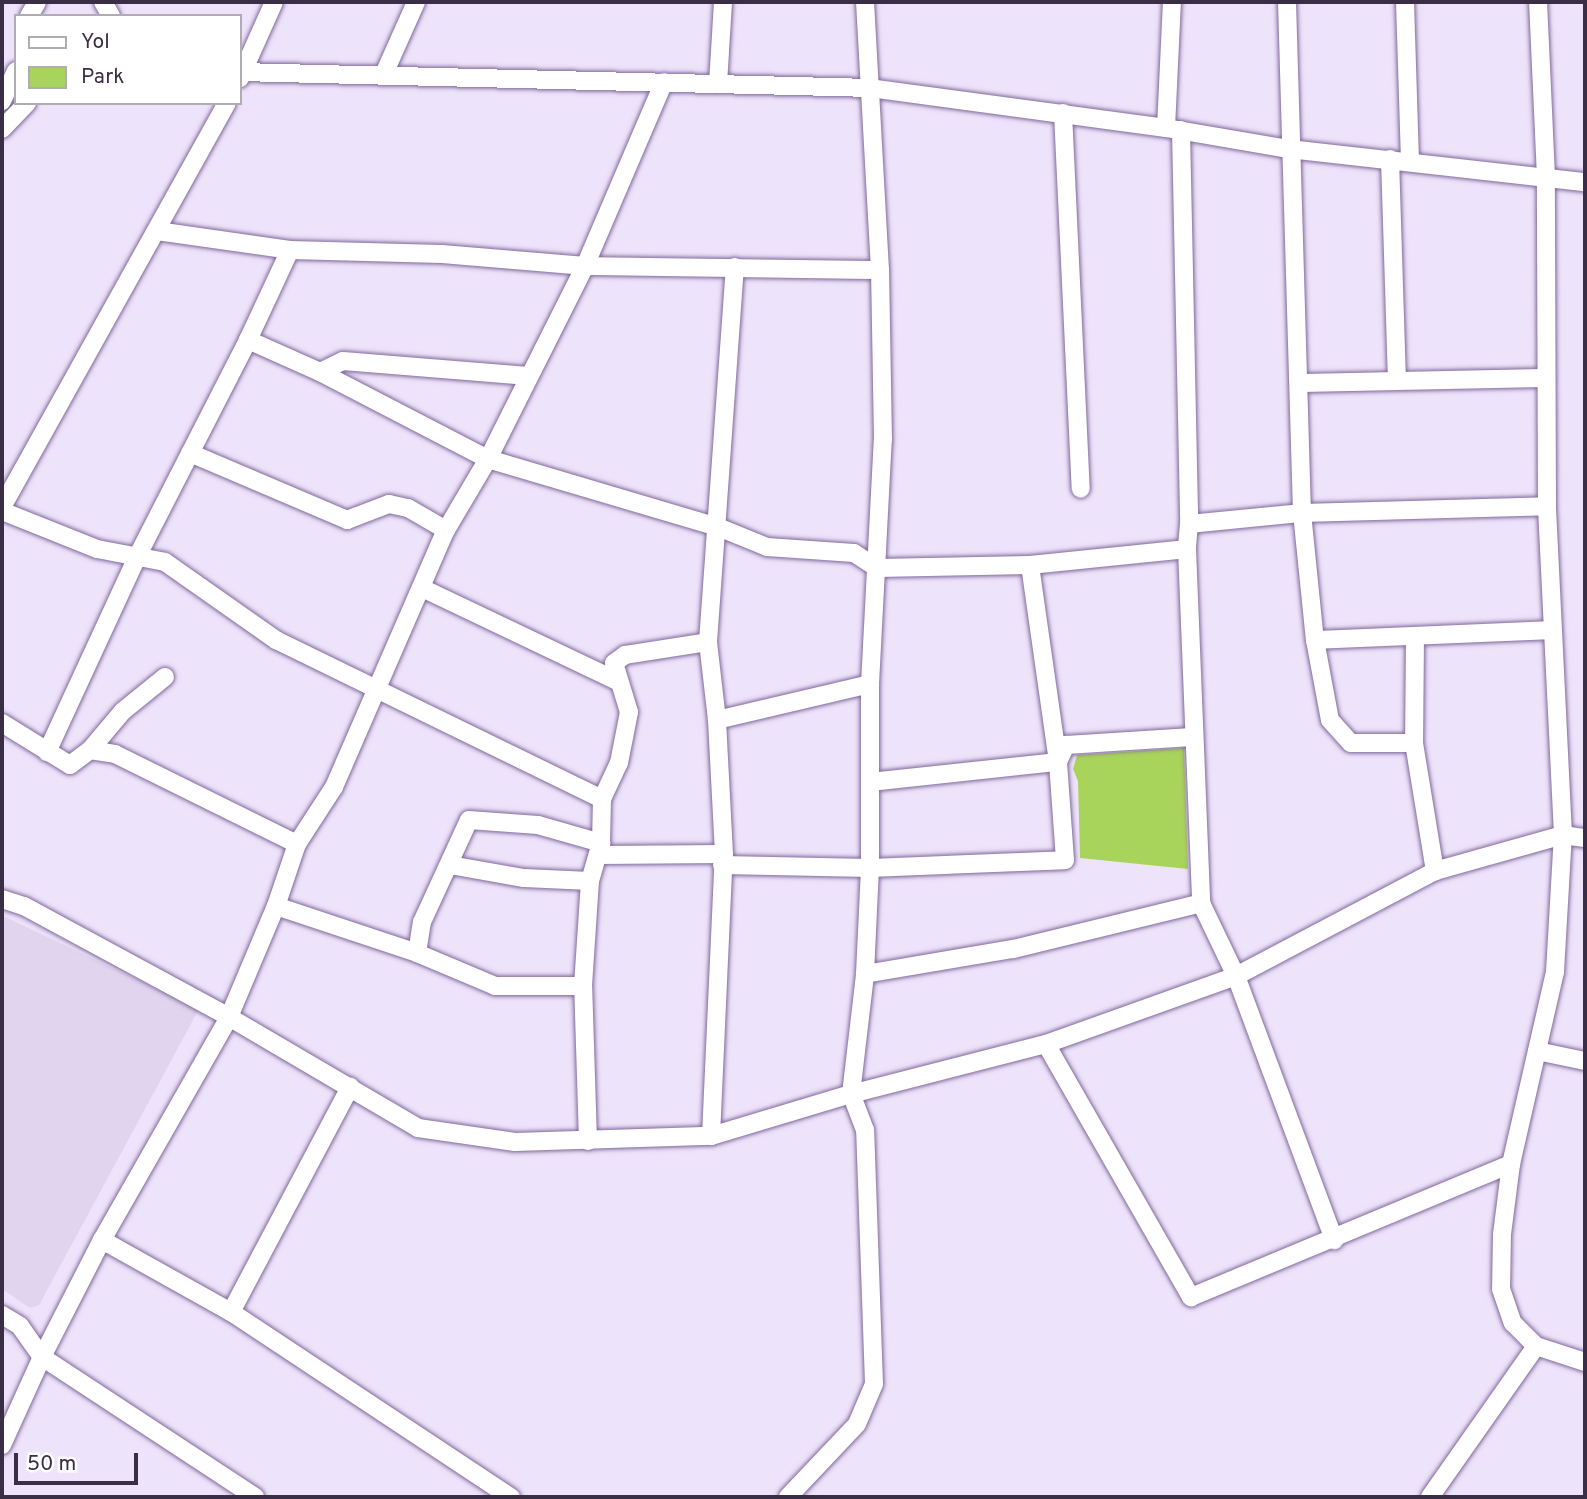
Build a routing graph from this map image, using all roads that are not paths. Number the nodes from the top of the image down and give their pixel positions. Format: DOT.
graph roads {
  1 [pos="274,2"];
  2 [pos="416,2"];
  3 [pos="723,2"];
  4 [pos="865,2"];
  5 [pos="1172,2"];
  6 [pos="1287,2"];
  7 [pos="1405,2"];
  8 [pos="1538,2"];
  9 [pos="242,69"];
  10 [pos="242,73"];
  11 [pos="384,74"];
  12 [pos="14,75"];
  13 [pos="664,82"];
  14 [pos="718,84"];
  15 [pos="870,88"];
  16 [pos="2,101"];
  17 [pos="25,105"];
  18 [pos="226,105"];
  19 [pos="1063,113"];
  20 [pos="2,129"];
  21 [pos="1173,129"];
  22 [pos="1289,149"];
  23 [pos="1390,159"];
  24 [pos="1410,161"];
  25 [pos="1546,177"];
  26 [pos="1585,182"];
  27 [pos="157,231"];
  28 [pos="290,250"];
  29 [pos="585,266"];
  30 [pos="734,267"];
  31 [pos="880,270"];
  32 [pos="248,340"];
  33 [pos="320,372"];
  34 [pos="528,376"];
  35 [pos="1546,378"];
  36 [pos="1397,381"];
  37 [pos="1299,383"];
  38 [pos="190,453"];
  39 [pos="488,459"];
  40 [pos="1081,489"];
  41 [pos="1547,506"];
  42 [pos="2,509"];
  43 [pos="1302,513"];
  44 [pos="1189,524"];
  45 [pos="718,527"];
  46 [pos="446,530"];
  47 [pos="1187,549"];
  48 [pos="138,555"];
  49 [pos="1030,565"];
  50 [pos="877,568"];
  51 [pos="422,589"];
  52 [pos="1551,631"];
  53 [pos="1415,636"];
  54 [pos="1315,640"];
  55 [pos="708,642"];
  56 [pos="165,677"];
  57 [pos="617,681"];
  58 [pos="870,684"];
  59 [pos="377,687"];
  60 [pos="717,720"];
  61 [pos="2,723"];
  62 [pos="1192,737"];
  63 [pos="1414,743"];
  64 [pos="90,750"];
  65 [pos="47,752"];
  66 [pos="1058,762"];
  67 [pos="870,782"];
  68 [pos="603,799"];
  69 [pos="1563,835"];
  70 [pos="1585,838"];
  71 [pos="297,844"];
  72 [pos="600,849"];
  73 [pos="723,860"];
  74 [pos="450,865"];
  75 [pos="870,868"];
  76 [pos="1435,871"];
  77 [pos="590,881"];
  78 [pos="2,899"];
  79 [pos="1201,903"];
  80 [pos="276,906"];
  81 [pos="417,953"];
  82 [pos="865,974"];
  83 [pos="1236,976"];
  84 [pos="583,986"];
  85 [pos="229,1017"];
  86 [pos="1046,1044"];
  87 [pos="1537,1051"];
  88 [pos="1585,1061"];
  89 [pos="350,1087"];
  90 [pos="851,1094"];
  91 [pos="711,1136"];
  92 [pos="588,1140"];
  93 [pos="1511,1164"];
  94 [pos="102,1240"];
  95 [pos="1334,1240"];
  96 [pos="231,1311"];
  97 [pos="2,1314"];
  98 [pos="1536,1346"];
  99 [pos="41,1357"];
  100 [pos="1585,1362"];
  101 [pos="2,1445"];
  102 [pos="255,1497"];
  103 [pos="511,1497"];
  104 [pos="788,1497"];
  105 [pos="1430,1497"];
  1 -- 9 [label="street"];
  2 -- 11 [label="street"];
  3 -- 14 [label="street"];
  4 -- 15 [label="street"];
  5 -- 21 [label="street"];
  6 -- 22 [label="street"];
  7 -- 24 [label="street"];
  8 -- 25 [label="street"];
  10 -- 11 [label="street"];
  11 -- 13 [label="street"];
  12 -- 16 [label="street"];
  13 -- 14 [label="street"];
  13 -- 29 [label="street"];
  14 -- 15 [label="street"];
  15 -- 19 [label="street"];
  15 -- 31 [label="street"];
  17 -- 20 [label="street"];
  18 -- 27 [label="street"];
  19 -- 21 [label="street"];
  19 -- 40 [label="street"];
  21 -- 22 [label="street"];
  21 -- 44 [label="street"];
  22 -- 23 [label="street"];
  22 -- 37 [label="street"];
  23 -- 24 [label="street"];
  23 -- 36 [label="street"];
  24 -- 25 [label="street"];
  25 -- 26 [label="street"];
  25 -- 35 [label="street"];
  27 -- 28 [label="street"];
  27 -- 42 [label="street"];
  28 -- 29 [label="street"];
  28 -- 32 [label="street"];
  29 -- 30 [label="street"];
  29 -- 34 [label="street"];
  30 -- 31 [label="street"];
  30 -- 45 [label="street"];
  31 -- 50 [label="street"];
  32 -- 33 [label="street"];
  32 -- 38 [label="street"];
  33 -- 34 [label="street"];
  33 -- 39 [label="street"];
  34 -- 39 [label="street"];
  35 -- 36 [label="street"];
  35 -- 41 [label="street"];
  36 -- 37 [label="street"];
  37 -- 43 [label="street"];
  38 -- 46 [label="street"];
  38 -- 48 [label="street"];
  39 -- 45 [label="street"];
  39 -- 46 [label="street"];
  41 -- 43 [label="street"];
  41 -- 52 [label="street"];
  42 -- 48 [label="street"];
  43 -- 44 [label="street"];
  43 -- 54 [label="street"];
  44 -- 47 [label="street"];
  45 -- 50 [label="street"];
  45 -- 55 [label="street"];
  46 -- 51 [label="street"];
  47 -- 49 [label="street"];
  47 -- 62 [label="street"];
  48 -- 59 [label="street"];
  48 -- 65 [label="street"];
  49 -- 50 [label="street"];
  49 -- 66 [label="street"];
  50 -- 58 [label="street"];
  51 -- 57 [label="street"];
  51 -- 59 [label="street"];
  52 -- 53 [label="street"];
  52 -- 69 [label="street"];
  53 -- 54 [label="street"];
  53 -- 63 [label="street"];
  54 -- 63 [label="street"];
  55 -- 57 [label="street"];
  55 -- 60 [label="street"];
  56 -- 64 [label="street"];
  57 -- 68 [label="street"];
  58 -- 60 [label="street"];
  58 -- 67 [label="street"];
  59 -- 68 [label="street"];
  59 -- 71 [label="street"];
  60 -- 73 [label="street"];
  61 -- 65 [label="street"];
  62 -- 66 [label="street"];
  62 -- 79 [label="street"];
  63 -- 76 [label="street"];
  64 -- 65 [label="street"];
  64 -- 71 [label="street"];
  66 -- 67 [label="street"];
  66 -- 75 [label="street"];
  67 -- 75 [label="street"];
  68 -- 72 [label="street"];
  69 -- 70 [label="street"];
  69 -- 76 [label="street"];
  69 -- 87 [label="street"];
  71 -- 80 [label="street"];
  72 -- 73 [label="street"];
  72 -- 74 [label="street"];
  72 -- 77 [label="street"];
  73 -- 75 [label="street"];
  73 -- 91 [label="street"];
  74 -- 77 [label="street"];
  74 -- 81 [label="street"];
  75 -- 82 [label="street"];
  76 -- 83 [label="street"];
  77 -- 84 [label="street"];
  78 -- 85 [label="street"];
  79 -- 82 [label="street"];
  79 -- 83 [label="street"];
  80 -- 81 [label="street"];
  80 -- 85 [label="street"];
  81 -- 84 [label="street"];
  82 -- 90 [label="street"];
  83 -- 86 [label="street"];
  83 -- 95 [label="street"];
  84 -- 92 [label="street"];
  85 -- 89 [label="street"];
  85 -- 94 [label="street"];
  86 -- 90 [label="street"];
  86 -- 95 [label="street"];
  87 -- 88 [label="street"];
  87 -- 93 [label="street"];
  89 -- 92 [label="street"];
  89 -- 96 [label="street"];
  90 -- 91 [label="street"];
  90 -- 104 [label="street"];
  91 -- 92 [label="street"];
  93 -- 95 [label="street"];
  93 -- 98 [label="street"];
  94 -- 96 [label="street"];
  94 -- 99 [label="street"];
  96 -- 103 [label="street"];
  97 -- 99 [label="street"];
  98 -- 100 [label="street"];
  98 -- 105 [label="street"];
  99 -- 101 [label="street"];
  99 -- 102 [label="street"];
}
